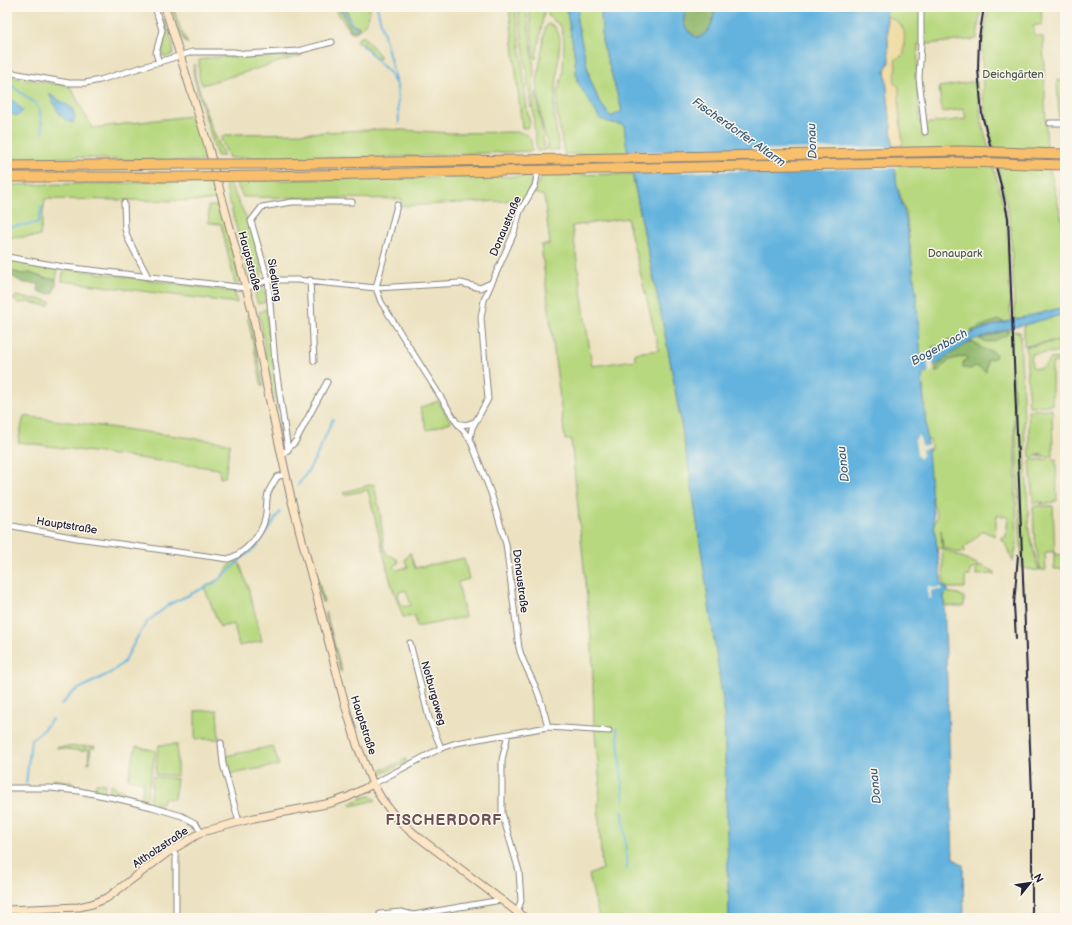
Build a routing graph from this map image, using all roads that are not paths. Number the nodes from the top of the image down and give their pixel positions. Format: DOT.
graph roads {
  1 [pos="155,7"];
  2 [pos="165,7"];
  3 [pos="921,7"];
  4 [pos="332,42"];
  5 [pos="181,56"];
  6 [pos="159,63"];
  7 [pos="7,72"];
  8 [pos="1050,123"];
  9 [pos="1065,123"];
  10 [pos="925,132"];
  11 [pos="1065,154"];
  12 [pos="1065,165"];
  13 [pos="7,166"];
  14 [pos="537,176"];
  15 [pos="7,177"];
  16 [pos="352,202"];
  17 [pos="124,203"];
  18 [pos="397,205"];
  19 [pos="7,257"];
  20 [pos="148,277"];
  21 [pos="268,280"];
  22 [pos="310,280"];
  23 [pos="491,283"];
  24 [pos="246,288"];
  25 [pos="376,288"];
  26 [pos="480,288"];
  27 [pos="484,300"];
  28 [pos="314,361"];
  29 [pos="327,382"];
  30 [pos="475,422"];
  31 [pos="458,423"];
  32 [pos="470,439"];
  33 [pos="288,450"];
  34 [pos="281,456"];
  35 [pos="286,474"];
  36 [pos="7,525"];
  37 [pos="410,643"];
  38 [pos="548,726"];
  39 [pos="609,731"];
  40 [pos="508,734"];
  41 [pos="221,743"];
  42 [pos="441,748"];
  43 [pos="373,784"];
  44 [pos="7,788"];
  45 [pos="239,822"];
  46 [pos="202,832"];
  47 [pos="173,850"];
  48 [pos="501,900"];
  49 [pos="7,910"];
  50 [pos="516,915"];
  51 [pos="176,918"];
  52 [pos="380,918"];
  53 [pos="525,918"];
  1 -- 6 [label="street"];
  2 -- 5 [label="main road, Hauptstraße"];
  3 -- 10 [label="street"];
  4 -- 5 [label="street"];
  5 -- 6 [label="street"];
  5 -- 24 [label="main road, Hauptstraße"];
  6 -- 7 [label="street"];
  8 -- 9 [label="street"];
  11 -- 13 [label="highway, bridge"];
  12 -- 15 [label="highway, bridge"];
  14 -- 23 [label="street, Donaustraße"];
  16 -- 21 [label="street, Siedlung"];
  17 -- 20 [label="street"];
  18 -- 25 [label="street"];
  19 -- 20 [label="street"];
  20 -- 24 [label="street"];
  21 -- 22 [label="street, Siedlung"];
  21 -- 24 [label="street"];
  21 -- 33 [label="street, Siedlung"];
  22 -- 25 [label="street, Siedlung"];
  22 -- 28 [label="street"];
  23 -- 26 [label="street"];
  23 -- 27 [label="street, Donaustraße"];
  24 -- 34 [label="main road, Hauptstraße"];
  25 -- 26 [label="street"];
  25 -- 31 [label="street, Donaustraße"];
  26 -- 27 [label="street, Donaustraße"];
  27 -- 30 [label="street, Donaustraße"];
  29 -- 33 [label="street"];
  30 -- 31 [label="street"];
  30 -- 32 [label="street, Donaustraße"];
  31 -- 32 [label="street, Donaustraße"];
  32 -- 38 [label="street, Donaustraße"];
  33 -- 34 [label="street"];
  34 -- 35 [label="main road, Hauptstraße"];
  35 -- 36 [label="street, Hauptstraße"];
  35 -- 43 [label="main road, Hauptstraße"];
  37 -- 42 [label="street, Notburgaweg"];
  38 -- 39 [label="street"];
  38 -- 40 [label="street"];
  40 -- 42 [label="street"];
  40 -- 50 [label="street"];
  41 -- 45 [label="street"];
  42 -- 43 [label="street"];
  43 -- 45 [label="main road, Altholzstraße"];
  43 -- 48 [label="main road, Hauptstraße"];
  44 -- 46 [label="street"];
  45 -- 46 [label="main road, Altholzstraße"];
  46 -- 47 [label="main road, Altholzstraße"];
  47 -- 49 [label="main road, Altholzstraße"];
  47 -- 51 [label="street"];
  48 -- 50 [label="main road, Hauptstraße"];
  48 -- 52 [label="street"];
  50 -- 53 [label="main road, Hauptstraße"];
}
